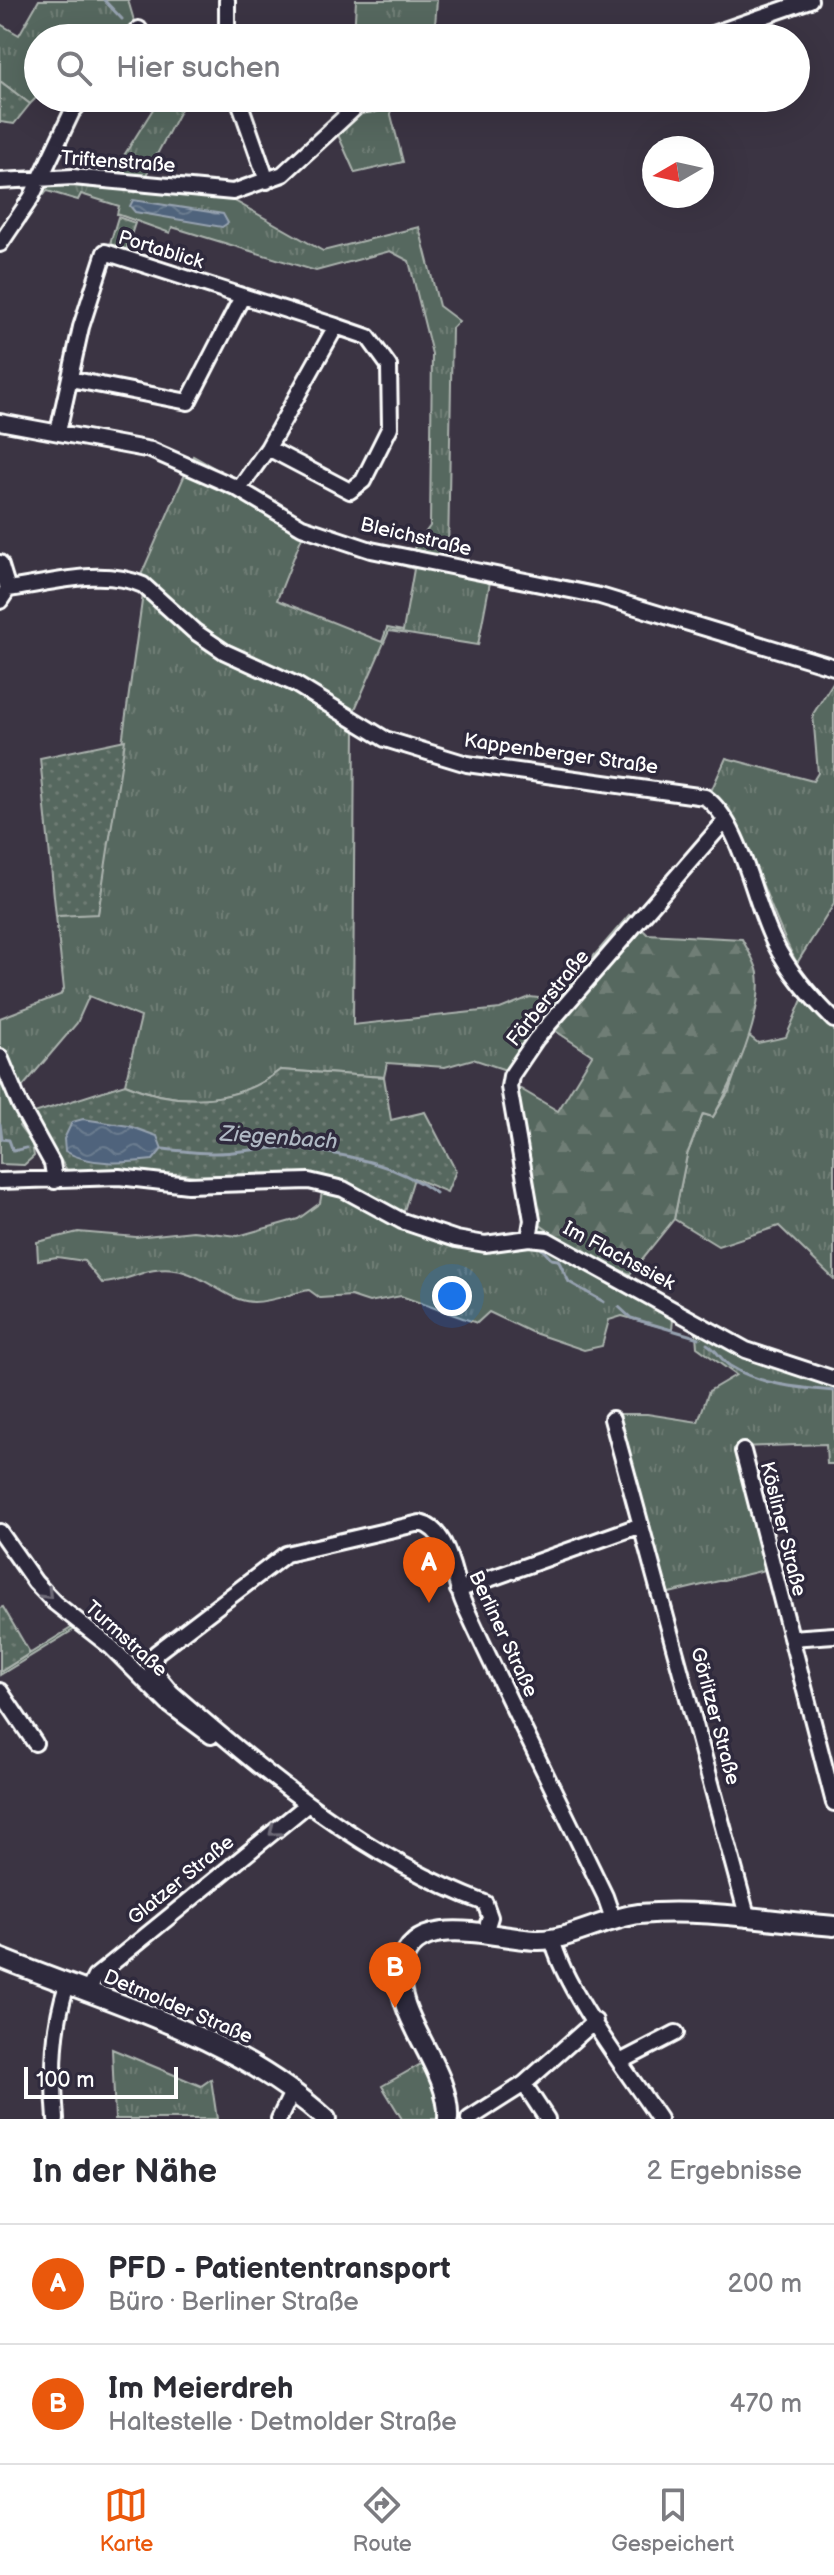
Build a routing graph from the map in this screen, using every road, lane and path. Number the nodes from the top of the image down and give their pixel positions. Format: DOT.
graph roads {
  1 [pos="227,0"];
  2 [pos="810,0"];
  3 [pos="227,24"];
  4 [pos="741,24"];
  5 [pos="72,112"];
  6 [pos="243,112"];
  7 [pos="350,112"];
  8 [pos="42,178"];
  9 [pos="0,181"];
  10 [pos="267,181"];
  11 [pos="0,244"];
  12 [pos="242,297"];
  13 [pos="336,326"];
  14 [pos="70,379"];
  15 [pos="0,422"];
  16 [pos="58,432"];
  17 [pos="268,448"];
  18 [pos="239,489"];
  19 [pos="0,563"];
  20 [pos="4,595"];
  21 [pos="834,667"];
  22 [pos="725,821"];
  23 [pos="834,1020"];
  24 [pos="0,1057"];
  25 [pos="0,1181"];
  26 [pos="55,1181"];
  27 [pos="529,1238"];
  28 [pos="834,1379"];
  29 [pos="612,1419"];
  30 [pos="743,1451"];
  31 [pos="641,1525"];
  32 [pos="0,1532"];
  33 [pos="458,1590"];
  34 [pos="834,1635"];
  35 [pos="791,1638"];
  36 [pos="154,1659"];
  37 [pos="0,1691"];
  38 [pos="35,1743"];
  39 [pos="246,1752"];
  40 [pos="834,1803"];
  41 [pos="308,1804"];
  42 [pos="613,1919"];
  43 [pos="748,1919"];
  44 [pos="834,1926"];
  45 [pos="485,1933"];
  46 [pos="552,1938"];
  47 [pos="0,1958"];
  48 [pos="67,1985"];
  49 [pos="87,1993"];
  50 [pos="595,2021"];
  51 [pos="676,2033"];
  52 [pos="620,2062"];
  53 [pos="524,2084"];
  54 [pos="293,2090"];
  55 [pos="56,2119"];
  56 [pos="279,2119"];
  57 [pos="326,2119"];
  58 [pos="448,2119"];
  59 [pos="469,2119"];
  60 [pos="547,2119"];
  61 [pos="659,2119"];
  1 -- 3 [label="street"];
  2 -- 4 [label="street"];
  5 -- 8 [label="street"];
  6 -- 10 [label="street"];
  7 -- 10 [label="street"];
  8 -- 9 [label="street, Triftenstraße"];
  8 -- 10 [label="street, Triftenstraße"];
  8 -- 11 [label="street"];
  12 -- 13 [label="street, Portablick"];
  12 -- 14 [label="street"];
  12 -- 14 [label="street, Portablick"];
  13 -- 17 [label="street"];
  13 -- 17 [label="street, Portablick"];
  14 -- 16 [label="street, Portablick"];
  15 -- 16 [label="street, Bleichstraße"];
  16 -- 18 [label="street, Bleichstraße"];
  17 -- 18 [label="street"];
  18 -- 21 [label="street, Bleichstraße"];
  19 -- 20 [label="street"];
  20 -- 22 [label="street, Kappenberger Straße"];
  22 -- 23 [label="street, Kappenberger Straße"];
  22 -- 27 [label="street, Färberstraße"];
  24 -- 26 [label="street"];
  25 -- 26 [label="street, Im Flachssiek"];
  26 -- 27 [label="street, Im Flachssiek"];
  27 -- 28 [label="street, Im Flachssiek"];
  29 -- 31 [label="street, Görlitzer Straße"];
  30 -- 35 [label="street, Kösliner Straße"];
  31 -- 33 [label="street"];
  31 -- 43 [label="street, Görlitzer Straße"];
  32 -- 39 [label="street, Turmstraße, one-way"];
  33 -- 36 [label="street, Berliner Straße"];
  33 -- 42 [label="street, Berliner Straße"];
  34 -- 35 [label="street"];
  35 -- 40 [label="street, Kösliner Straße"];
  36 -- 39 [label="street, Turmstraße"];
  37 -- 38 [label="street"];
  39 -- 41 [label="street, Turmstraße"];
  41 -- 45 [label="street, Turmstraße"];
  41 -- 49 [label="street, Glatzer Straße, one-way"];
  42 -- 43 [label="main road"];
  42 -- 46 [label="main road"];
  43 -- 44 [label="main road"];
  45 -- 46 [label="main road"];
  45 -- 58 [label="main road"];
  46 -- 50 [label="street"];
  47 -- 48 [label="main road, Detmolder Straße"];
  48 -- 49 [label="main road, Detmolder Straße"];
  48 -- 55 [label="street"];
  49 -- 54 [label="main road, Detmolder Straße"];
  50 -- 52 [label="street"];
  50 -- 53 [label="street"];
  51 -- 52 [label="street"];
  52 -- 61 [label="street"];
  53 -- 59 [label="street"];
  53 -- 60 [label="street"];
  54 -- 56 [label="street"];
  54 -- 57 [label="main road, Detmolder Straße"];
}
